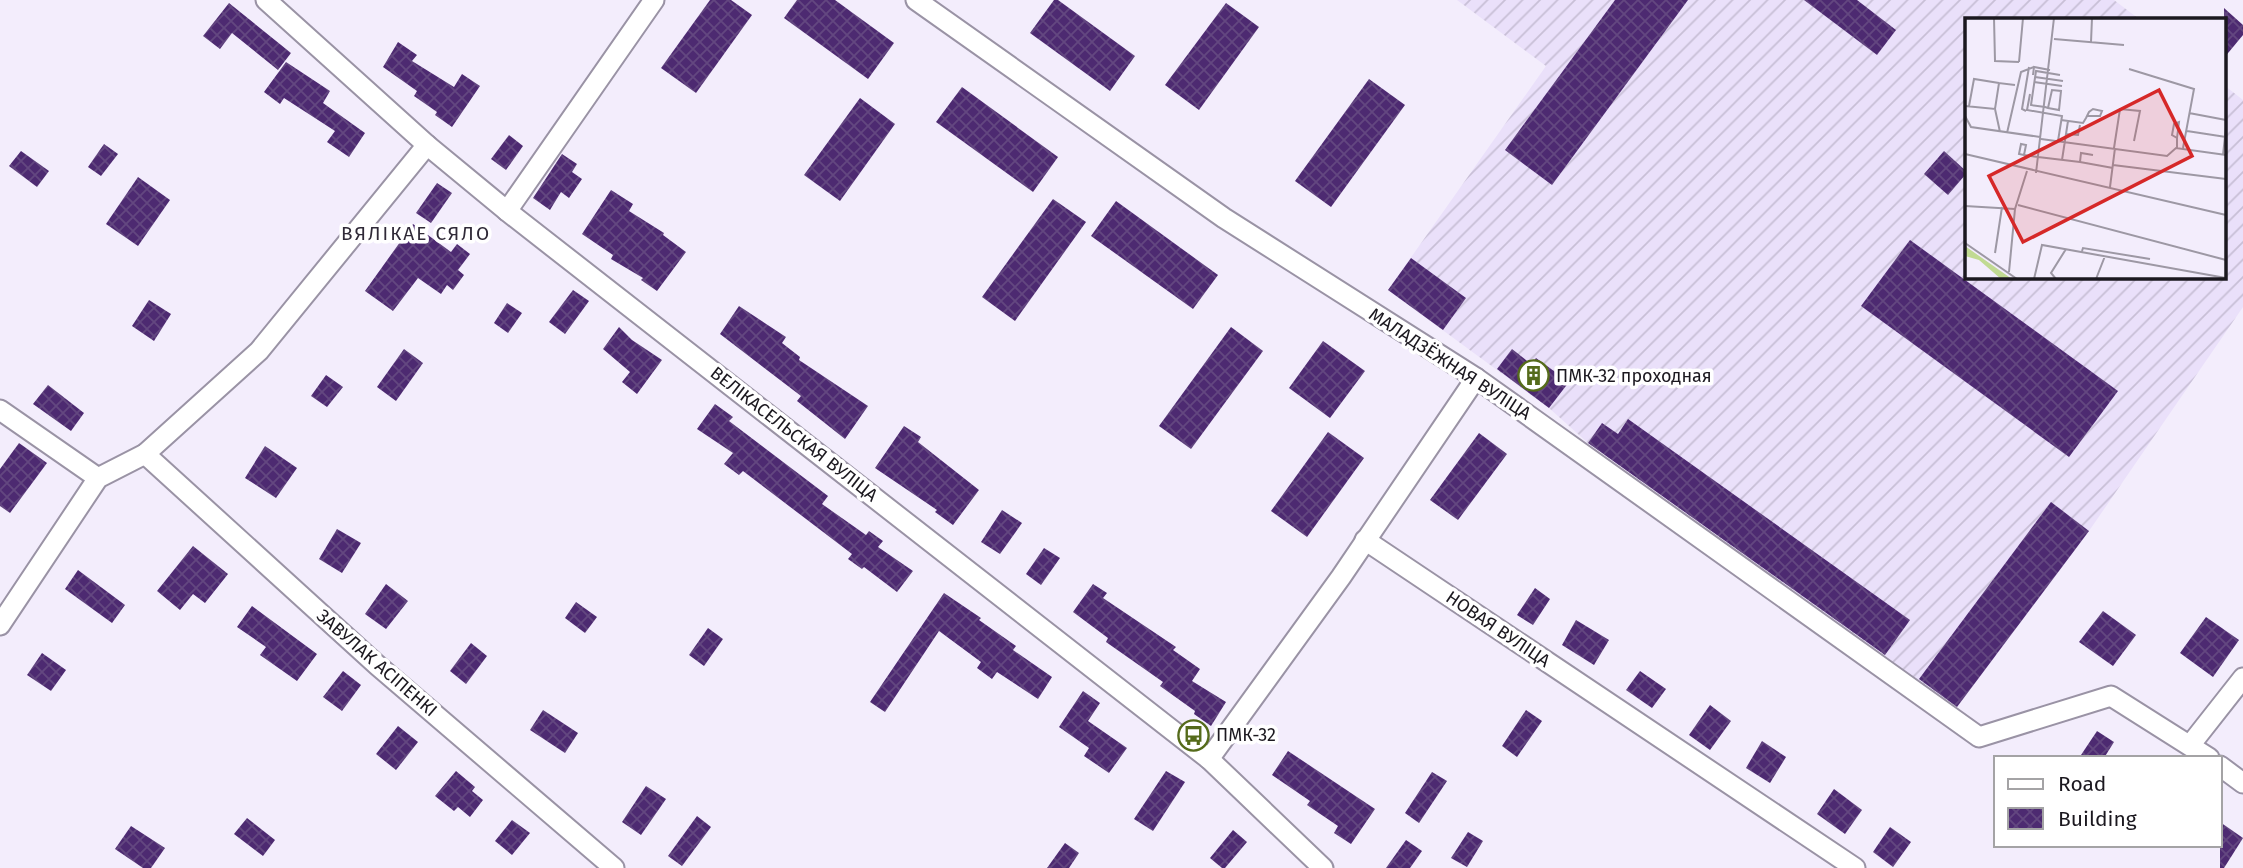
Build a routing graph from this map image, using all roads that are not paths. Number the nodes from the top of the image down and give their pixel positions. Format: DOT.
graph roads {
  1 [pos="266,0"];
  2 [pos="654,0"];
  3 [pos="916,0"];
  4 [pos="427,145"];
  5 [pos="507,211"];
  6 [pos="1476,378"];
  7 [pos="0,410"];
  8 [pos="145,454"];
  9 [pos="98,478"];
  10 [pos="1365,540"];
  11 [pos="0,625"];
  12 [pos="2243,678"];
  13 [pos="2191,744"];
  14 [pos="2206,756"];
  15 [pos="1209,759"];
  16 [pos="2222,767"];
  17 [pos="2243,783"];
  18 [pos="614,868"];
  19 [pos="1323,868"];
  20 [pos="1855,868"];
  1 -- 4 [label="street, ВЕЛІКАСЕЛЬСКАЯ ВУЛІЦА"];
  2 -- 5 [label="street"];
  3 -- 6 [label="street, МАЛАДЗЁЖНАЯ ВУЛІЦА"];
  4 -- 5 [label="street, ВЕЛІКАСЕЛЬСКАЯ ВУЛІЦА"];
  4 -- 8 [label="street"];
  5 -- 15 [label="street, ВЕЛІКАСЕЛЬСКАЯ ВУЛІЦА"];
  6 -- 10 [label="street"];
  6 -- 13 [label="street, МАЛАДЗЁЖНАЯ ВУЛІЦА"];
  7 -- 9 [label="street"];
  8 -- 9 [label="street"];
  8 -- 18 [label="street, ЗАВУЛАК АСІПЕНКІ"];
  9 -- 11 [label="street"];
  10 -- 15 [label="street"];
  10 -- 20 [label="street, НОВАЯ ВУЛІЦА"];
  12 -- 13 [label="street"];
  13 -- 14 [label="street"];
  15 -- 19 [label="street, ВЕЛІКАСЕЛЬСКАЯ ВУЛІЦА"];
  16 -- 17 [label="street"];
}
